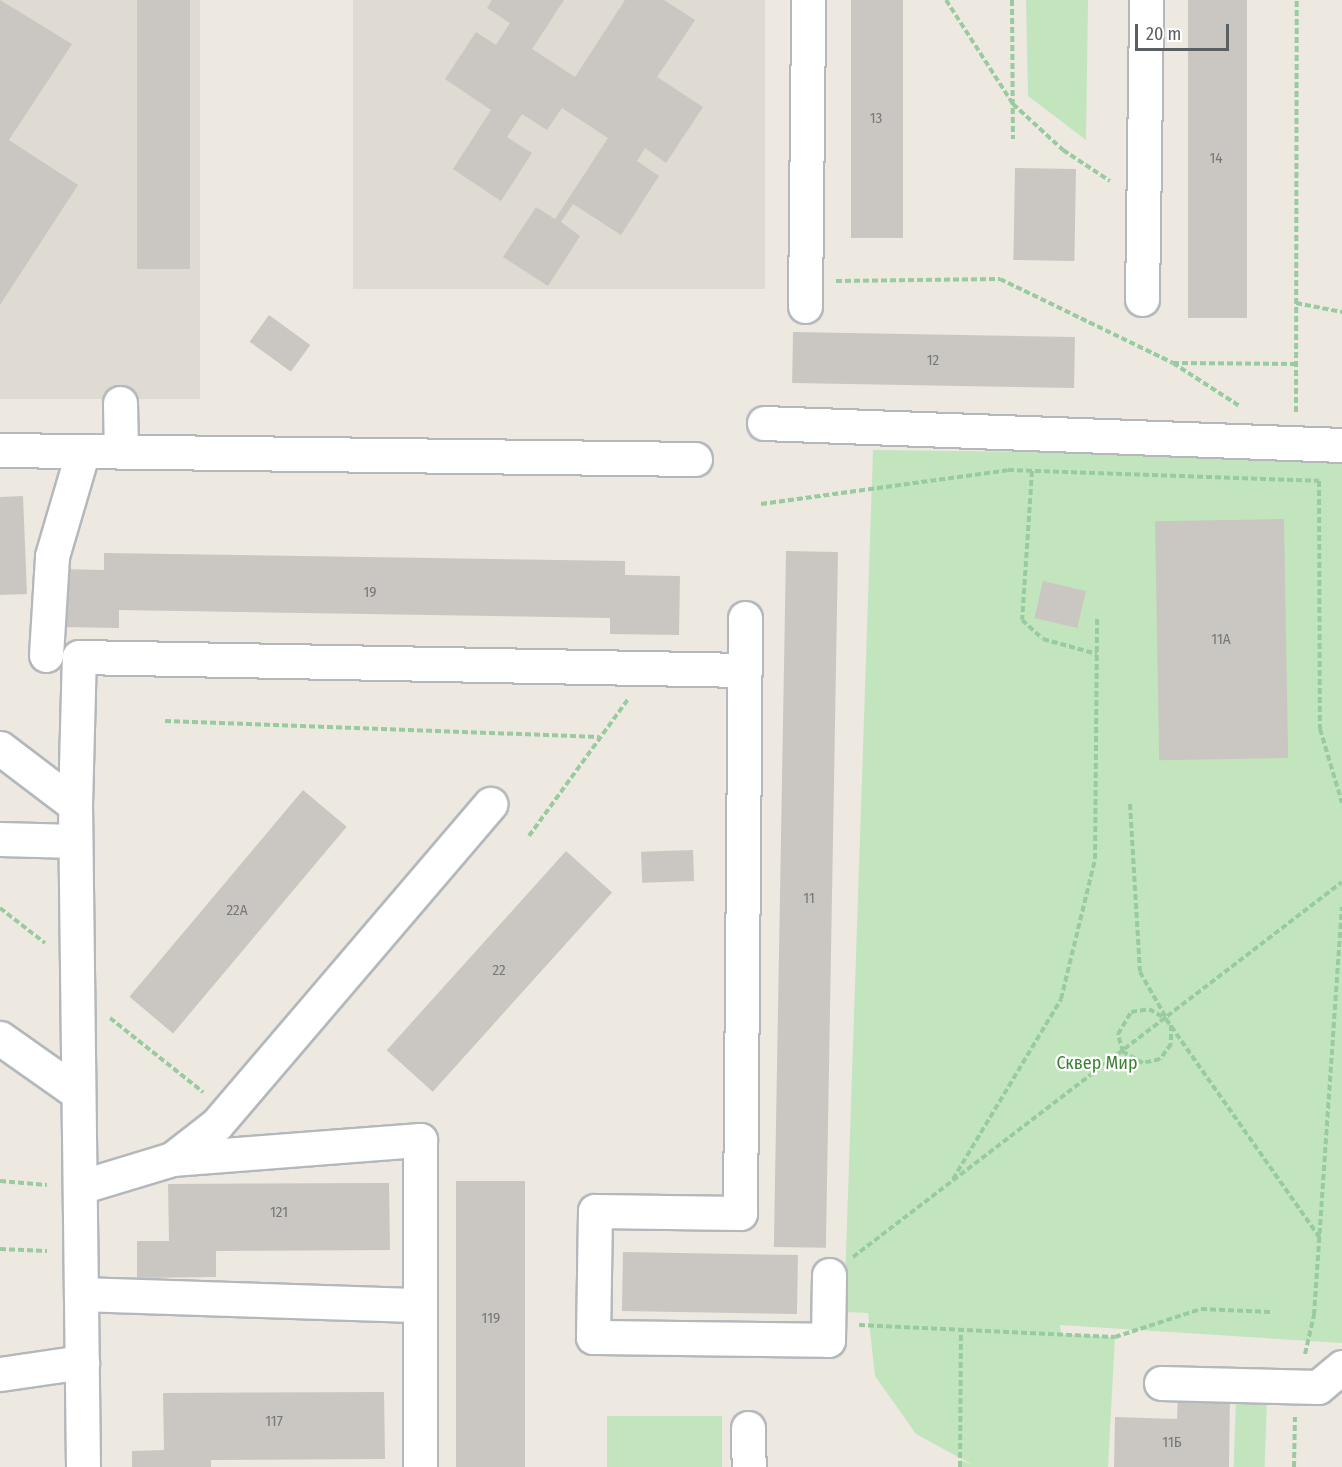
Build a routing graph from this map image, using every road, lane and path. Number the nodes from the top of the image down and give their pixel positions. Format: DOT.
graph roads {
  1 [pos="808,0"];
  2 [pos="946,0"];
  3 [pos="1012,0"];
  4 [pos="1146,0"];
  5 [pos="1297,0"];
  6 [pos="1013,104"];
  7 [pos="1013,139"];
  8 [pos="1143,203"];
  9 [pos="805,293"];
  10 [pos="1142,299"];
  11 [pos="1296,303"];
  12 [pos="1342,312"];
  13 [pos="1173,363"];
  14 [pos="1296,364"];
  15 [pos="120,403"];
  16 [pos="1249,412"];
  17 [pos="764,423"];
  18 [pos="1296,443"];
  19 [pos="1342,445"];
  20 [pos="0,450"];
  21 [pos="83,451"];
  22 [pos="120,451"];
  23 [pos="694,459"];
  24 [pos="1032,471"];
  25 [pos="1319,482"];
  26 [pos="761,504"];
  27 [pos="745,618"];
  28 [pos="1097,618"];
  29 [pos="1097,654"];
  30 [pos="46,655"];
  31 [pos="634,669"];
  32 [pos="745,669"];
  33 [pos="165,721"];
  34 [pos="599,737"];
  35 [pos="0,748"];
  36 [pos="1342,803"];
  37 [pos="490,804"];
  38 [pos="1130,804"];
  39 [pos="75,805"];
  40 [pos="529,836"];
  41 [pos="0,839"];
  42 [pos="75,841"];
  43 [pos="1342,882"];
  44 [pos="1342,907"];
  45 [pos="0,908"];
  46 [pos="77,968"];
  47 [pos="101,1011"];
  48 [pos="1166,1018"];
  49 [pos="1170,1025"];
  50 [pos="0,1038"];
  51 [pos="1123,1052"];
  52 [pos="78,1093"];
  53 [pos="227,1111"];
  54 [pos="172,1159"];
  55 [pos="0,1181"];
  56 [pos="951,1182"];
  57 [pos="80,1187"];
  58 [pos="1320,1238"];
  59 [pos="0,1249"];
  60 [pos="81,1252"];
  61 [pos="829,1275"];
  62 [pos="81,1294"];
  63 [pos="420,1305"];
  64 [pos="1271,1312"];
  65 [pos="1314,1315"];
  66 [pos="828,1325"];
  67 [pos="962,1330"];
  68 [pos="82,1362"];
  69 [pos="1342,1367"];
  70 [pos="0,1374"];
  71 [pos="1161,1383"];
  72 [pos="748,1428"];
  73 [pos="83,1467"];
  74 [pos="420,1467"];
  75 [pos="748,1467"];
  76 [pos="960,1467"];
  1 -- 9 [label="lane"];
  2 -- 6 [label="path"];
  3 -- 6 [label="path"];
  4 -- 8 [label="lane"];
  5 -- 11 [label="path"];
  6 -- 7 [label="path"];
  6 -- 8 [label="path"];
  8 -- 10 [label="lane"];
  9 -- 13 [label="path"];
  11 -- 12 [label="path"];
  11 -- 14 [label="path"];
  13 -- 14 [label="path"];
  13 -- 16 [label="path"];
  14 -- 18 [label="path"];
  15 -- 22 [label="lane"];
  17 -- 18 [label="lane"];
  18 -- 19 [label="lane"];
  18 -- 25 [label="path"];
  20 -- 21 [label="lane"];
  21 -- 22 [label="lane"];
  21 -- 30 [label="lane"];
  22 -- 23 [label="lane"];
  24 -- 25 [label="path"];
  24 -- 26 [label="path"];
  24 -- 29 [label="path"];
  25 -- 36 [label="path"];
  27 -- 32 [label="lane"];
  28 -- 29 [label="path"];
  29 -- 56 [label="path"];
  31 -- 32 [label="lane"];
  31 -- 34 [label="path"];
  31 -- 39 [label="lane"];
  32 -- 66 [label="lane"];
  33 -- 34 [label="path"];
  34 -- 40 [label="path"];
  35 -- 39 [label="lane"];
  37 -- 53 [label="lane"];
  38 -- 48 [label="path"];
  39 -- 42 [label="lane"];
  41 -- 42 [label="lane"];
  42 -- 46 [label="lane"];
  43 -- 48 [label="path"];
  44 -- 58 [label="path"];
  45 -- 46 [label="path"];
  46 -- 52 [label="lane"];
  47 -- 53 [label="path"];
  48 -- 49 [label="path"];
  48 -- 51 [label="path"];
  48 -- 51 [label="path"];
  49 -- 51 [label="path"];
  49 -- 58 [label="path"];
  50 -- 52 [label="lane"];
  51 -- 56 [label="path"];
  52 -- 57 [label="lane"];
  53 -- 54 [label="lane"];
  54 -- 57 [label="lane"];
  54 -- 63 [label="lane"];
  55 -- 57 [label="path"];
  56 -- 61 [label="path"];
  57 -- 60 [label="lane"];
  58 -- 65 [label="path"];
  59 -- 60 [label="path"];
  60 -- 62 [label="lane"];
  61 -- 66 [label="lane"];
  62 -- 63 [label="lane"];
  62 -- 68 [label="lane"];
  63 -- 74 [label="lane"];
  64 -- 67 [label="path"];
  66 -- 67 [label="path"];
  67 -- 76 [label="path"];
  68 -- 70 [label="lane"];
  68 -- 73 [label="lane"];
  69 -- 71 [label="lane"];
  72 -- 75 [label="lane"];
}
